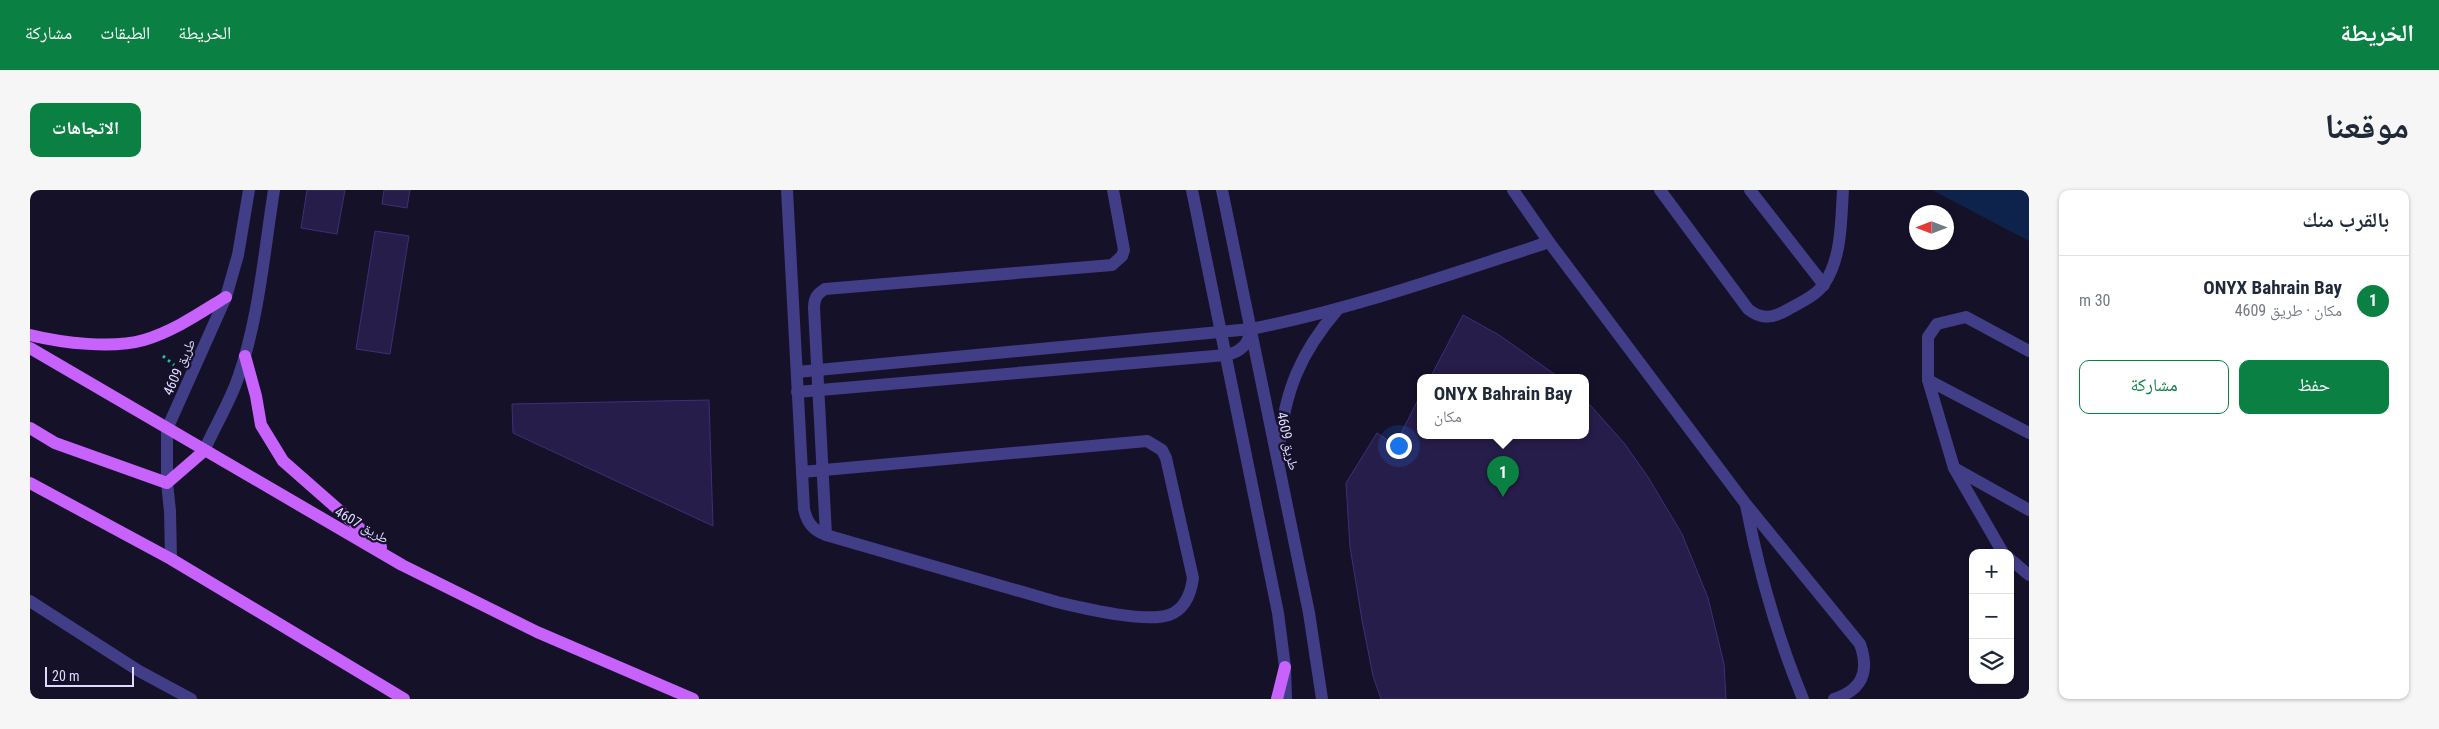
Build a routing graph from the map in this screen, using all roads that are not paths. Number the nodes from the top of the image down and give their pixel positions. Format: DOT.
graph roads {
  1 [pos="249,190"];
  2 [pos="274,190"];
  3 [pos="787,190"];
  4 [pos="1113,190"];
  5 [pos="1192,190"];
  6 [pos="1222,190"];
  7 [pos="1513,190"];
  8 [pos="1660,190"];
  9 [pos="1750,190"];
  10 [pos="1843,190"];
  11 [pos="1549,242"];
  12 [pos="1824,285"];
  13 [pos="226,297"];
  14 [pos="1338,309"];
  15 [pos="1251,329"];
  16 [pos="1222,332"];
  17 [pos="30,334"];
  18 [pos="30,348"];
  19 [pos="2029,351"];
  20 [pos="1226,355"];
  21 [pos="245,356"];
  22 [pos="817,371"];
  23 [pos="797,372"];
  24 [pos="1928,380"];
  25 [pos="818,391"];
  26 [pos="797,392"];
  27 [pos="30,428"];
  28 [pos="167,429"];
  29 [pos="2029,433"];
  30 [pos="204,451"];
  31 [pos="1278,463"];
  32 [pos="1954,468"];
  33 [pos="822,470"];
  34 [pos="802,472"];
  35 [pos="30,483"];
  36 [pos="167,483"];
  37 [pos="1745,503"];
  38 [pos="2029,510"];
  39 [pos="826,535"];
  40 [pos="2001,549"];
  41 [pos="171,559"];
  42 [pos="2014,562"];
  43 [pos="402,565"];
  44 [pos="2029,575"];
  45 [pos="30,601"];
  46 [pos="1285,668"];
  47 [pos="191,699"];
  48 [pos="404,699"];
  49 [pos="693,699"];
  50 [pos="1277,699"];
  51 [pos="1286,699"];
  52 [pos="1322,699"];
  53 [pos="1804,699"];
  54 [pos="1834,699"];
  1 -- 13 [label="street, طريق 4609"];
  2 -- 21 [label="street"];
  3 -- 23 [label="street"];
  4 -- 22 [label="street"];
  5 -- 16 [label="street"];
  6 -- 15 [label="street, طريق 4609"];
  7 -- 11 [label="street"];
  8 -- 12 [label="street"];
  9 -- 12 [label="street"];
  10 -- 12 [label="street"];
  11 -- 14 [label="street"];
  11 -- 37 [label="street"];
  13 -- 17 [label="main road"];
  13 -- 28 [label="street, طريق 4609"];
  14 -- 15 [label="street"];
  14 -- 31 [label="street"];
  15 -- 16 [label="street"];
  15 -- 20 [label="street"];
  15 -- 31 [label="street, طريق 4609"];
  16 -- 20 [label="street"];
  16 -- 22 [label="street"];
  18 -- 28 [label="main road, طريق 4607"];
  19 -- 24 [label="street"];
  20 -- 25 [label="street"];
  20 -- 46 [label="street"];
  21 -- 30 [label="street"];
  21 -- 43 [label="main road"];
  22 -- 23 [label="street"];
  22 -- 25 [label="street"];
  23 -- 26 [label="street"];
  24 -- 29 [label="street"];
  24 -- 32 [label="street"];
  25 -- 26 [label="street"];
  25 -- 33 [label="street"];
  26 -- 34 [label="street"];
  27 -- 36 [label="main road"];
  28 -- 30 [label="main road, طريق 4607"];
  28 -- 36 [label="street, طريق 4609"];
  30 -- 36 [label="main road"];
  30 -- 43 [label="main road, طريق 4607"];
  31 -- 52 [label="street, طريق 4609"];
  32 -- 38 [label="street"];
  32 -- 40 [label="street"];
  33 -- 34 [label="street"];
  33 -- 39 [label="street"];
  33 -- 39 [label="street"];
  34 -- 39 [label="street"];
  35 -- 41 [label="main road"];
  36 -- 41 [label="street, طريق 4609"];
  37 -- 53 [label="street"];
  37 -- 54 [label="street"];
  41 -- 48 [label="main road"];
  42 -- 44 [label="street"];
  43 -- 49 [label="main road, طريق 4607"];
  45 -- 47 [label="street"];
  46 -- 50 [label="main road"];
  46 -- 51 [label="street"];
}
